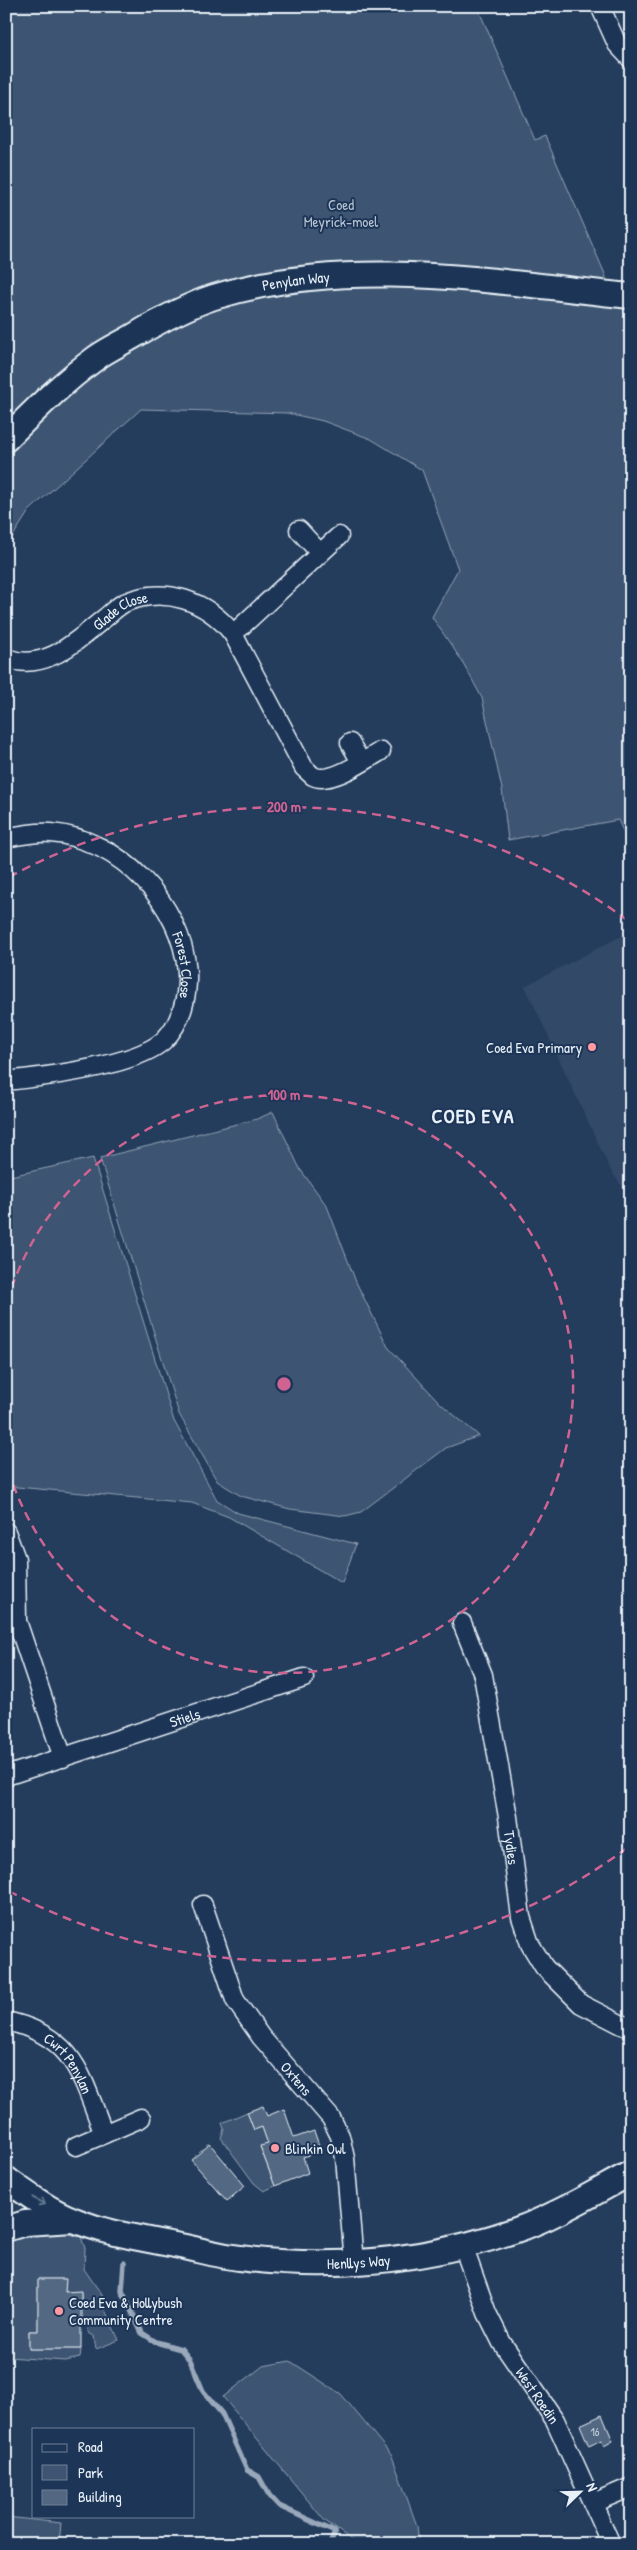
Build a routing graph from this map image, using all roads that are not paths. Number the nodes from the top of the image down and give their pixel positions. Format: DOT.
graph roads {
  1 [pos="600,6"];
  2 [pos="631,59"];
  3 [pos="631,296"];
  4 [pos="6,439"];
  5 [pos="299,530"];
  6 [pos="339,536"];
  7 [pos="320,553"];
  8 [pos="233,634"];
  9 [pos="6,658"];
  10 [pos="350,743"];
  11 [pos="381,751"];
  12 [pos="361,762"];
  13 [pos="6,838"];
  14 [pos="6,1081"];
  15 [pos="6,1532"];
  16 [pos="462,1623"];
  17 [pos="304,1678"];
  18 [pos="63,1758"];
  19 [pos="6,1776"];
  20 [pos="203,1905"];
  21 [pos="6,2021"];
  22 [pos="631,2026"];
  23 [pos="140,2118"];
  24 [pos="104,2134"];
  25 [pos="76,2146"];
  26 [pos="631,2173"];
  27 [pos="6,2178"];
  28 [pos="73,2220"];
  29 [pos="6,2229"];
  30 [pos="463,2246"];
  31 [pos="354,2262"];
  32 [pos="631,2488"];
  33 [pos="593,2503"];
  34 [pos="611,2544"];
  1 -- 2 [label="street"];
  3 -- 4 [label="street, Penylan Way"];
  5 -- 7 [label="street"];
  6 -- 7 [label="street"];
  7 -- 8 [label="street"];
  8 -- 9 [label="street, Glade Close"];
  8 -- 12 [label="street, Glade Close"];
  10 -- 12 [label="street"];
  11 -- 12 [label="street, Glade Close"];
  13 -- 14 [label="street, Forest Close"];
  15 -- 18 [label="street"];
  16 -- 22 [label="street, Tydies"];
  17 -- 18 [label="street, Stiels"];
  18 -- 19 [label="street, Stiels"];
  20 -- 31 [label="street, Oxtens"];
  21 -- 24 [label="street, Cwrt Penylan"];
  23 -- 24 [label="street"];
  24 -- 25 [label="street"];
  26 -- 30 [label="street, Henllys Way"];
  27 -- 28 [label="street, one-way"];
  28 -- 29 [label="street"];
  28 -- 31 [label="street, Henllys Way"];
  30 -- 31 [label="street, Henllys Way"];
  30 -- 33 [label="street, West Roedin"];
  32 -- 33 [label="street"];
  33 -- 34 [label="street, West Roedin"];
}
